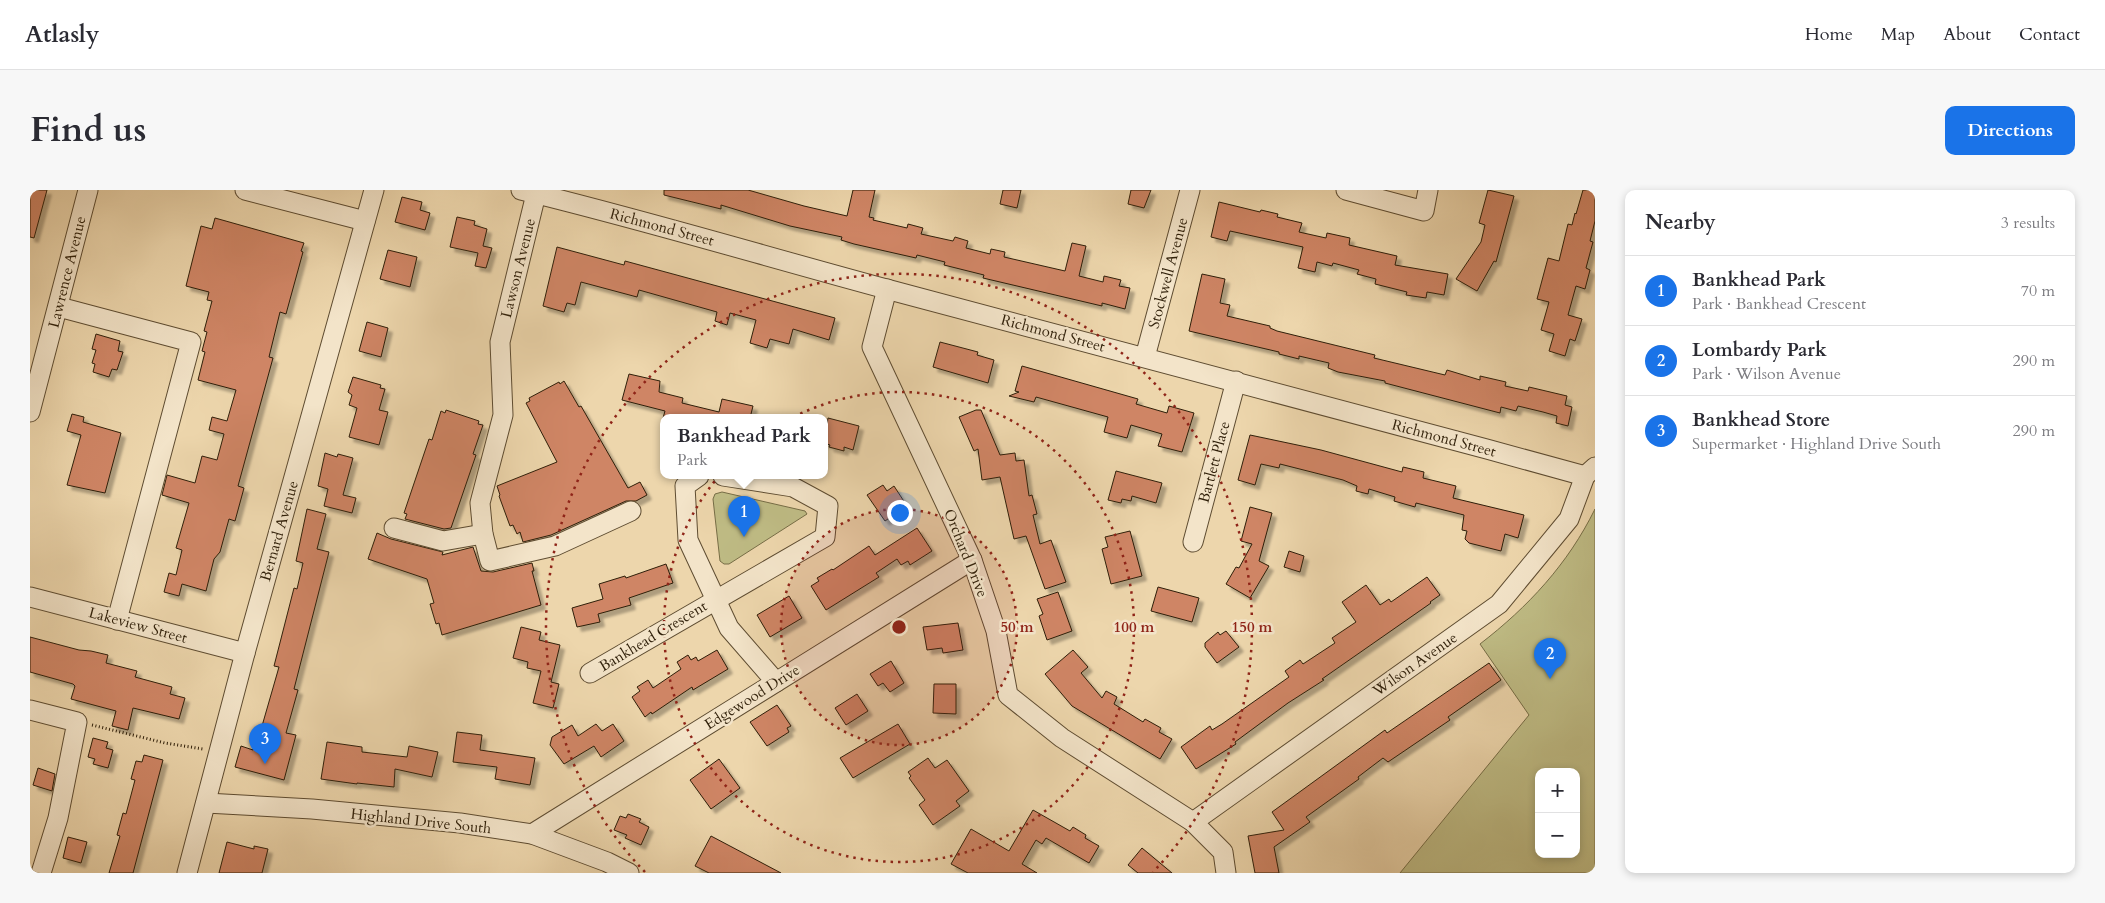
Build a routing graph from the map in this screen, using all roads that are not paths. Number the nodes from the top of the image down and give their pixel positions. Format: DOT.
graph roads {
  1 [pos="88,190"];
  2 [pos="245,190"];
  3 [pos="374,190"];
  4 [pos="1190,190"];
  5 [pos="1346,190"];
  6 [pos="1428,190"];
  7 [pos="528,192"];
  8 [pos="578,197"];
  9 [pos="365,221"];
  10 [pos="887,289"];
  11 [pos="59,307"];
  12 [pos="1145,357"];
  13 [pos="1236,382"];
  14 [pos="30,412"];
  15 [pos="1590,472"];
  16 [pos="695,479"];
  17 [pos="742,479"];
  18 [pos="631,511"];
  19 [pos="394,528"];
  20 [pos="483,534"];
  21 [pos="1193,542"];
  22 [pos="972,560"];
  23 [pos="30,597"];
  24 [pos="716,599"];
  25 [pos="117,620"];
  26 [pos="245,653"];
  27 [pos="590,673"];
  28 [pos="776,682"];
  29 [pos="30,710"];
  30 [pos="206,803"];
  31 [pos="1193,822"];
  32 [pos="532,834"];
  33 [pos="41,873"];
  34 [pos="187,873"];
  35 [pos="629,873"];
  36 [pos="1226,873"];
  1 -- 11 [label="street, Lawrence Avenue"];
  2 -- 9 [label="street"];
  3 -- 9 [label="street, Bernard Avenue"];
  4 -- 12 [label="street, Stockwell Avenue"];
  5 -- 6 [label="street"];
  7 -- 8 [label="street, Richmond Street"];
  7 -- 20 [label="street, Lawson Avenue"];
  8 -- 10 [label="street, Richmond Street"];
  9 -- 26 [label="street, Bernard Avenue"];
  10 -- 12 [label="street, Richmond Street"];
  10 -- 22 [label="street, Orchard Drive"];
  11 -- 14 [label="street, Lawrence Avenue"];
  11 -- 25 [label="street"];
  12 -- 13 [label="street, Richmond Street"];
  13 -- 15 [label="street, Richmond Street"];
  13 -- 21 [label="street, Bartlett Place"];
  15 -- 31 [label="street, Wilson Avenue"];
  16 -- 24 [label="street, Bankhead Crescent"];
  17 -- 24 [label="street, Bankhead Crescent"];
  18 -- 20 [label="street, Lawson Avenue"];
  19 -- 20 [label="street"];
  22 -- 28 [label="street, Edgewood Drive"];
  22 -- 31 [label="street, Orchard Drive"];
  23 -- 25 [label="street, Lakeview Street"];
  24 -- 27 [label="street, Bankhead Crescent"];
  24 -- 28 [label="street, Bankhead Crescent"];
  25 -- 26 [label="street, Lakeview Street"];
  26 -- 30 [label="street, Bernard Avenue"];
  28 -- 32 [label="street, Edgewood Drive"];
  29 -- 33 [label="street"];
  30 -- 32 [label="street, Highland Drive South"];
  30 -- 34 [label="street, Bernard Avenue"];
  31 -- 36 [label="street, Orchard Drive"];
  32 -- 35 [label="street, Highland Drive South"];
}
